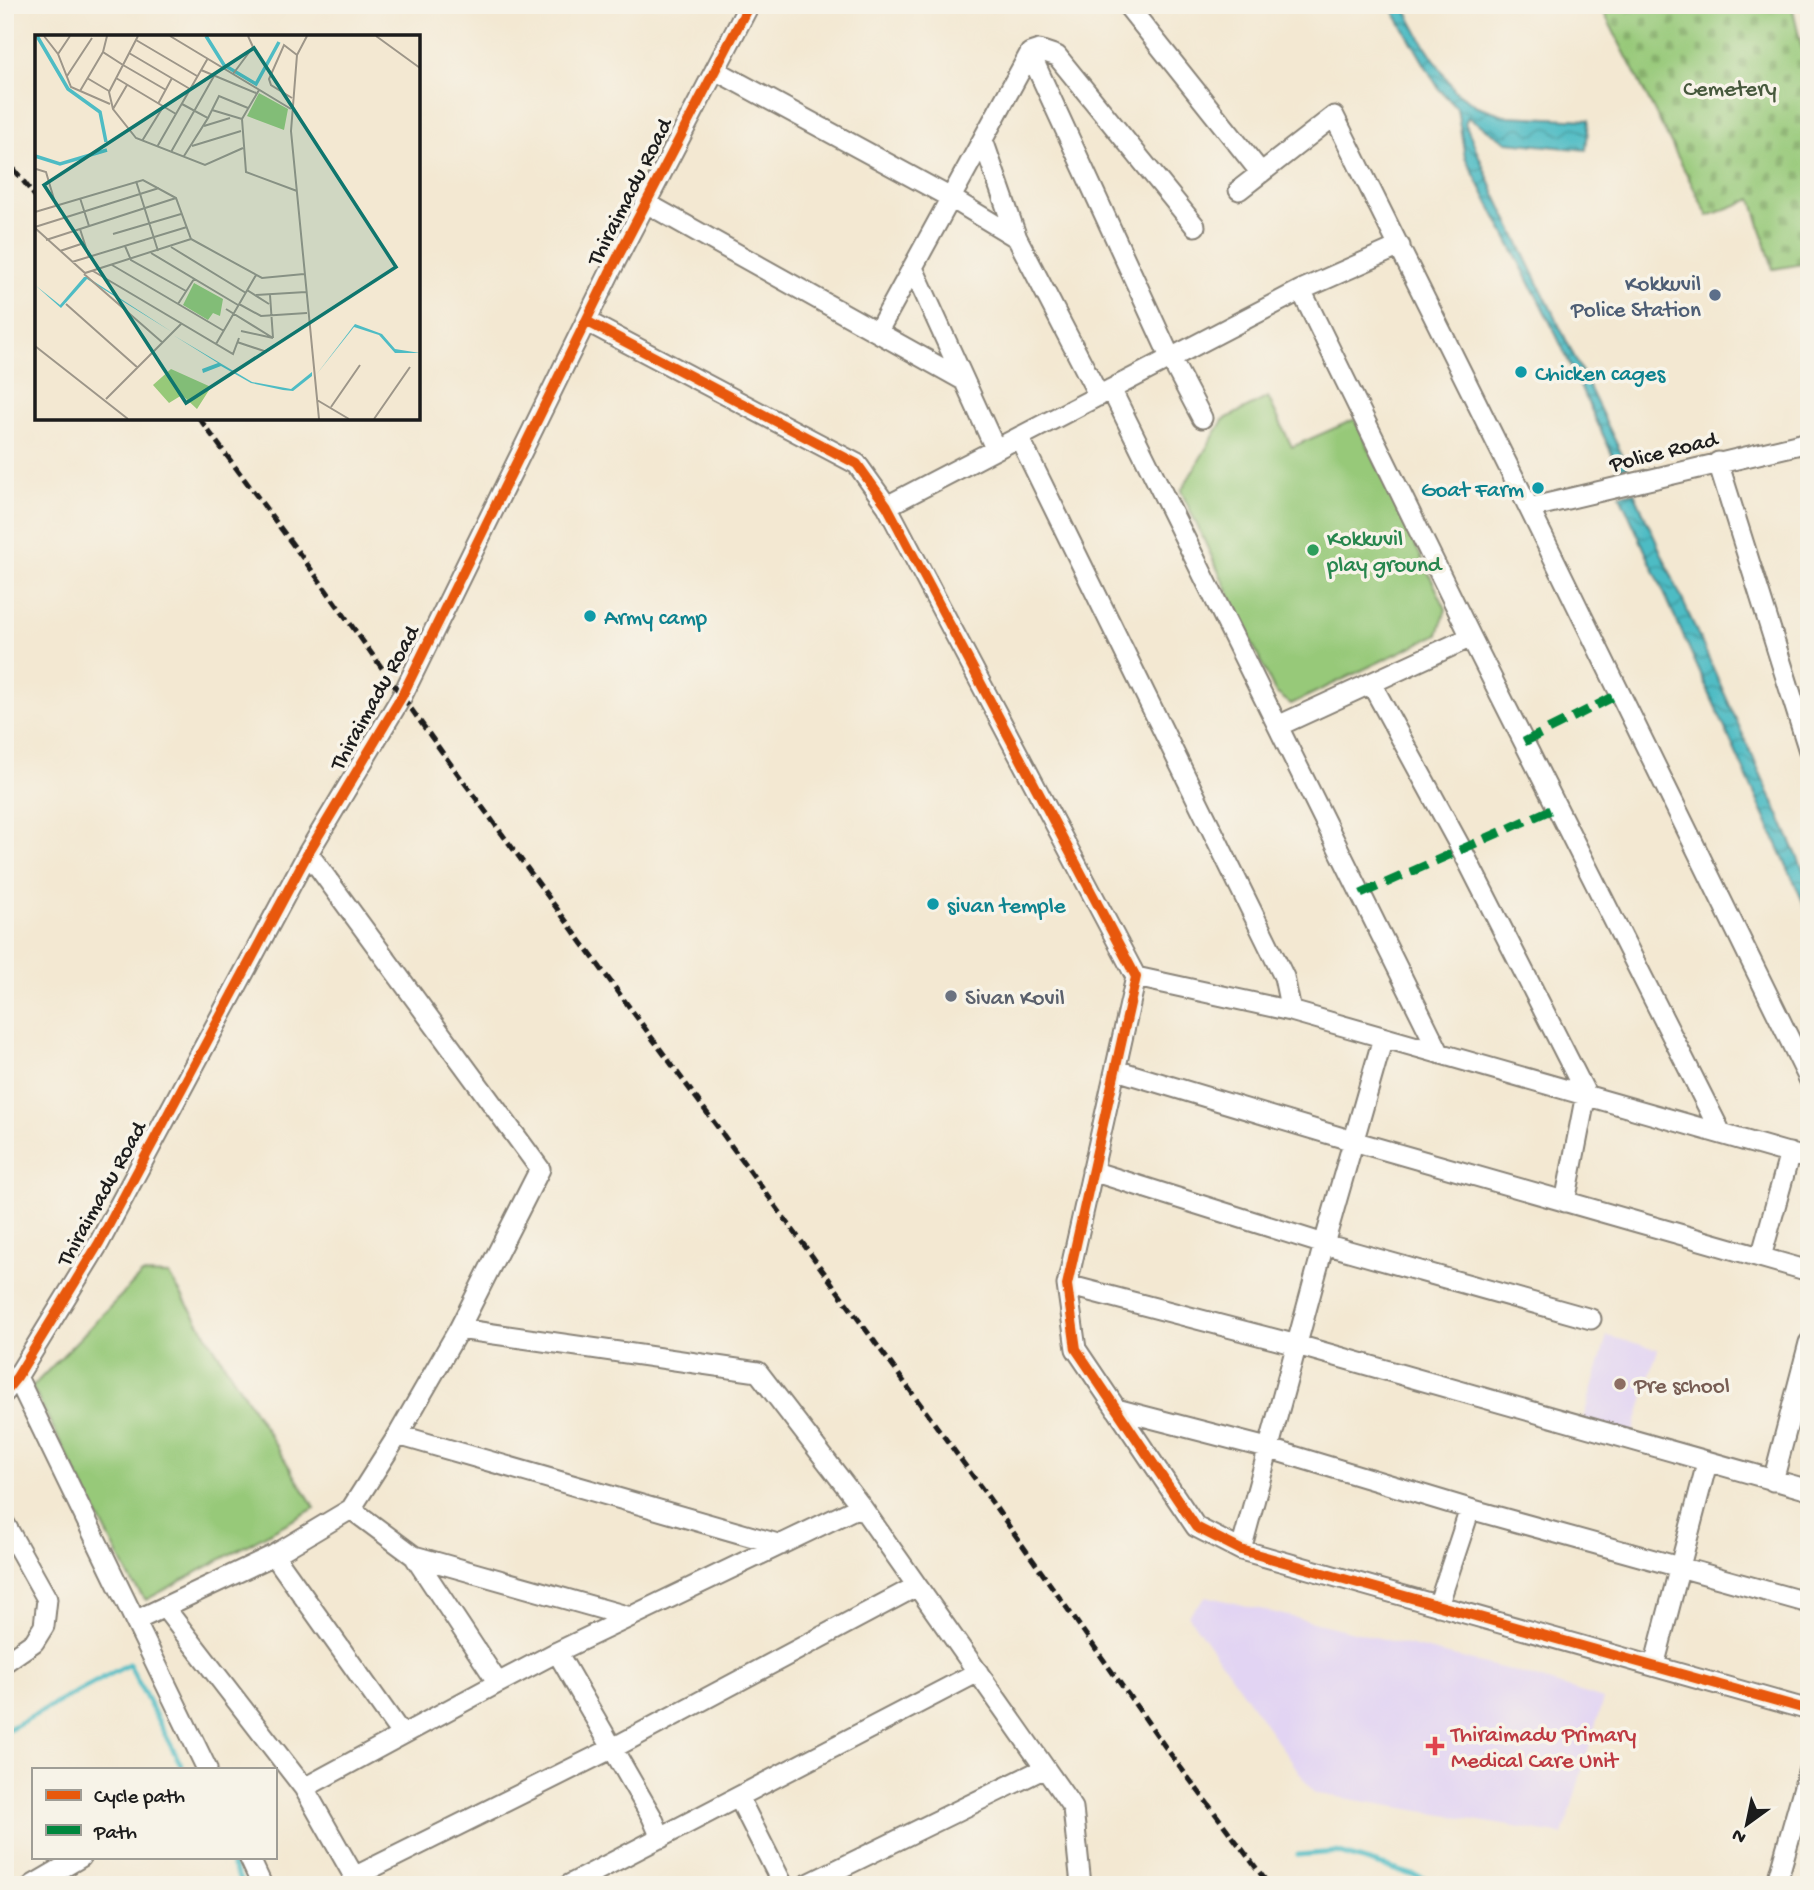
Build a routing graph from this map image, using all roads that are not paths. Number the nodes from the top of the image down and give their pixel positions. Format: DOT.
graph roads {
  1 [pos="749,5"];
  2 [pos="1127,5"];
  3 [pos="1030,53"];
  4 [pos="715,70"];
  5 [pos="982,141"];
  6 [pos="1261,173"];
  7 [pos="1239,190"];
  8 [pos="951,198"];
  9 [pos="646,204"];
  10 [pos="1195,226"];
  11 [pos="1017,238"];
  12 [pos="1400,246"];
  13 [pos="913,268"];
  14 [pos="1301,290"];
  15 [pos="586,321"];
  16 [pos="878,331"];
  17 [pos="1171,359"];
  18 [pos="963,380"];
  19 [pos="1105,393"];
  20 [pos="1202,418"];
  21 [pos="1019,437"];
  22 [pos="1809,442"];
  23 [pos="995,448"];
  24 [pos="1718,462"];
  25 [pos="887,506"];
  26 [pos="1530,508"];
  27 [pos="1471,637"];
  28 [pos="1371,683"];
  29 [pos="1278,726"];
  30 [pos="1809,751"];
  31 [pos="308,853"];
  32 [pos="1136,977"];
  33 [pos="1291,1011"];
  34 [pos="1383,1038"];
  35 [pos="1439,1052"];
  36 [pos="1116,1070"];
  37 [pos="1809,1079"];
  38 [pos="1586,1094"];
  39 [pos="1721,1133"];
  40 [pos="1353,1142"];
  41 [pos="1799,1156"];
  42 [pos="1093,1171"];
  43 [pos="1565,1202"];
  44 [pos="1324,1244"];
  45 [pos="1761,1257"];
  46 [pos="1809,1271"];
  47 [pos="1067,1286"];
  48 [pos="1591,1319"];
  49 [pos="459,1329"];
  50 [pos="1809,1343"];
  51 [pos="1297,1345"];
  52 [pos="1804,1380"];
  53 [pos="11,1385"];
  54 [pos="1116,1409"];
  55 [pos="398,1435"];
  56 [pos="1267,1448"];
  57 [pos="1707,1463"];
  58 [pos="1773,1481"];
  59 [pos="1809,1490"];
  60 [pos="861,1506"];
  61 [pos="351,1509"];
  62 [pos="1470,1509"];
  63 [pos="5,1524"];
  64 [pos="781,1545"];
  65 [pos="1241,1550"];
  66 [pos="274,1555"];
  67 [pos="414,1556"];
  68 [pos="1679,1567"];
  69 [pos="917,1586"];
  70 [pos="1809,1603"];
  71 [pos="1438,1605"];
  72 [pos="165,1608"];
  73 [pos="630,1617"];
  74 [pos="136,1620"];
  75 [pos="557,1652"];
  76 [pos="5,1662"];
  77 [pos="1654,1666"];
  78 [pos="978,1672"];
  79 [pos="498,1683"];
  80 [pos="1809,1710"];
  81 [pos="402,1735"];
  82 [pos="613,1748"];
  83 [pos="207,1768"];
  84 [pos="1045,1768"];
  85 [pos="1809,1769"];
  86 [pos="304,1788"];
  87 [pos="740,1798"];
  88 [pos="660,1838"];
  89 [pos="78,1858"];
  90 [pos="249,1858"];
  91 [pos="357,1881"];
  92 [pos="33,1885"];
  93 [pos="262,1885"];
  94 [pos="569,1885"];
  95 [pos="783,1885"];
  96 [pos="806,1885"];
  97 [pos="1080,1885"];
  98 [pos="1776,1885"];
  1 -- 4 [label="street, Thiraimadu Road"];
  2 -- 6 [label="street"];
  3 -- 5 [label="street"];
  3 -- 10 [label="street"];
  3 -- 17 [label="street"];
  4 -- 8 [label="street"];
  4 -- 9 [label="street, Thiraimadu Road"];
  5 -- 8 [label="street"];
  5 -- 11 [label="street"];
  6 -- 7 [label="street"];
  6 -- 12 [label="street"];
  8 -- 11 [label="street"];
  8 -- 13 [label="street"];
  9 -- 15 [label="street, Thiraimadu Road"];
  9 -- 16 [label="street"];
  11 -- 19 [label="street"];
  12 -- 14 [label="street"];
  12 -- 26 [label="street"];
  13 -- 16 [label="street"];
  13 -- 18 [label="street"];
  14 -- 17 [label="street"];
  14 -- 27 [label="street"];
  15 -- 25 [label="street"];
  15 -- 31 [label="street, Thiraimadu Road"];
  16 -- 18 [label="street"];
  17 -- 19 [label="street"];
  17 -- 20 [label="street"];
  18 -- 23 [label="street"];
  19 -- 21 [label="street"];
  19 -- 29 [label="street"];
  21 -- 23 [label="street"];
  21 -- 33 [label="street"];
  22 -- 24 [label="street, Police Road"];
  23 -- 25 [label="street"];
  24 -- 26 [label="street, Police Road"];
  24 -- 30 [label="street"];
  25 -- 32 [label="street"];
  26 -- 37 [label="street"];
  27 -- 28 [label="street"];
  27 -- 39 [label="street"];
  28 -- 29 [label="street"];
  28 -- 38 [label="street"];
  29 -- 35 [label="street"];
  31 -- 49 [label="street"];
  31 -- 53 [label="street, Thiraimadu Road"];
  32 -- 33 [label="street"];
  32 -- 36 [label="street"];
  33 -- 34 [label="street"];
  34 -- 35 [label="street"];
  34 -- 40 [label="street"];
  35 -- 38 [label="street"];
  36 -- 40 [label="street"];
  36 -- 42 [label="street"];
  38 -- 39 [label="street"];
  38 -- 43 [label="street"];
  39 -- 41 [label="street"];
  40 -- 43 [label="street"];
  40 -- 44 [label="street"];
  41 -- 45 [label="street"];
  42 -- 44 [label="street"];
  42 -- 47 [label="street"];
  43 -- 45 [label="street"];
  44 -- 48 [label="street"];
  44 -- 51 [label="street"];
  45 -- 46 [label="street"];
  47 -- 51 [label="street"];
  47 -- 54 [label="street"];
  49 -- 55 [label="street"];
  49 -- 60 [label="street"];
  50 -- 52 [label="street"];
  51 -- 56 [label="street"];
  51 -- 57 [label="street"];
  52 -- 58 [label="street"];
  53 -- 74 [label="street"];
  54 -- 56 [label="street"];
  54 -- 65 [label="street"];
  55 -- 61 [label="street"];
  55 -- 64 [label="street"];
  56 -- 62 [label="street"];
  56 -- 65 [label="street"];
  57 -- 58 [label="street"];
  57 -- 68 [label="street"];
  58 -- 59 [label="street"];
  60 -- 64 [label="street"];
  60 -- 69 [label="street"];
  61 -- 66 [label="street"];
  61 -- 67 [label="street"];
  62 -- 68 [label="street"];
  62 -- 71 [label="street"];
  63 -- 76 [label="street"];
  64 -- 73 [label="street"];
  65 -- 71 [label="street"];
  66 -- 72 [label="street"];
  66 -- 81 [label="street"];
  67 -- 73 [label="street"];
  67 -- 79 [label="street"];
  68 -- 70 [label="street"];
  68 -- 77 [label="street"];
  69 -- 78 [label="street"];
  69 -- 82 [label="street"];
  71 -- 77 [label="street"];
  72 -- 74 [label="street"];
  72 -- 86 [label="street"];
  73 -- 75 [label="street"];
  74 -- 83 [label="street"];
  75 -- 79 [label="street"];
  75 -- 82 [label="street"];
  77 -- 80 [label="street"];
  78 -- 84 [label="street"];
  78 -- 87 [label="street"];
  79 -- 81 [label="street"];
  81 -- 86 [label="street"];
  82 -- 88 [label="street"];
  82 -- 91 [label="street"];
  84 -- 96 [label="street"];
  84 -- 97 [label="street"];
  85 -- 98 [label="street"];
  86 -- 91 [label="street"];
  87 -- 88 [label="street"];
  87 -- 95 [label="street"];
  88 -- 94 [label="street"];
  89 -- 92 [label="street"];
  90 -- 93 [label="street"];
}
